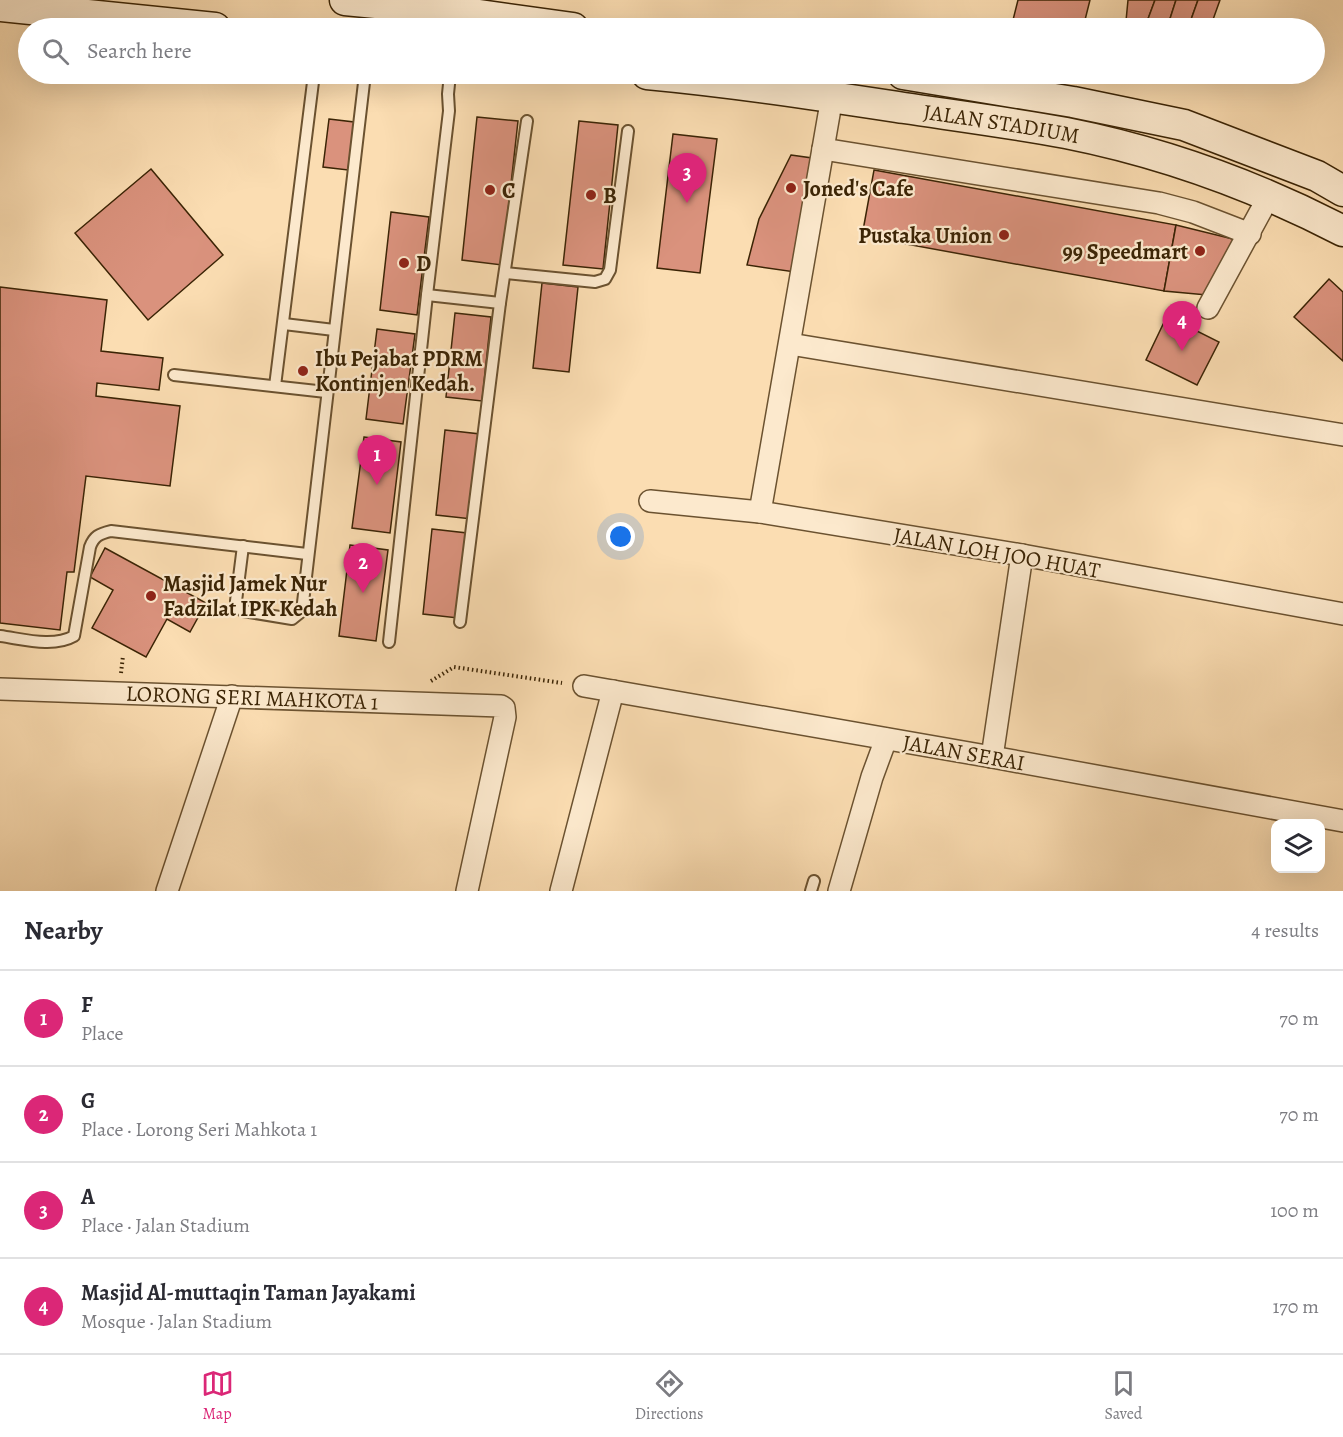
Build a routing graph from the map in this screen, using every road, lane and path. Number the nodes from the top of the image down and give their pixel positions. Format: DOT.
graph roads {
  1 [pos="345,0"];
  2 [pos="428,4"];
  3 [pos="0,6"];
  4 [pos="117,18"];
  5 [pos="513,18"];
  6 [pos="313,84"];
  7 [pos="364,84"];
  8 [pos="449,84"];
  9 [pos="743,84"];
  10 [pos="964,84"];
  11 [pos="832,97"];
  12 [pos="527,121"];
  13 [pos="628,131"];
  14 [pos="823,149"];
  15 [pos="1343,191"];
  16 [pos="1269,196"];
  17 [pos="1343,231"];
  18 [pos="1250,234"];
  19 [pos="505,273"];
  20 [pos="427,295"];
  21 [pos="500,303"];
  22 [pos="1208,308"];
  23 [pos="284,324"];
  24 [pos="334,330"];
  25 [pos="790,344"];
  26 [pos="174,375"];
  27 [pos="275,386"];
  28 [pos="326,392"];
  29 [pos="1343,435"];
  30 [pos="650,501"];
  31 [pos="760,512"];
  32 [pos="243,546"];
  33 [pos="307,554"];
  34 [pos="1022,555"];
  35 [pos="1343,614"];
  36 [pos="460,622"];
  37 [pos="0,636"];
  38 [pos="390,642"];
  39 [pos="584,686"];
  40 [pos="0,689"];
  41 [pos="613,691"];
  42 [pos="232,696"];
  43 [pos="398,702"];
  44 [pos="886,739"];
  45 [pos="992,757"];
  46 [pos="1343,821"];
  47 [pos="167,891"];
  48 [pos="467,891"];
  49 [pos="561,891"];
  50 [pos="838,891"];
  1 -- 2 [label="main road"];
  2 -- 5 [label="main road"];
  3 -- 4 [label="main road"];
  6 -- 23 [label="lane"];
  7 -- 24 [label="lane"];
  8 -- 20 [label="lane"];
  9 -- 11 [label="main road, JALAN STADIUM"];
  10 -- 15 [label="main road, JALAN STADIUM"];
  11 -- 14 [label="street"];
  11 -- 16 [label="main road, JALAN STADIUM"];
  12 -- 19 [label="lane"];
  13 -- 19 [label="lane"];
  14 -- 18 [label="street"];
  14 -- 25 [label="street"];
  16 -- 17 [label="main road, JALAN STADIUM"];
  16 -- 18 [label="street"];
  18 -- 22 [label="street"];
  19 -- 21 [label="lane"];
  20 -- 21 [label="lane"];
  20 -- 38 [label="lane"];
  21 -- 36 [label="lane"];
  23 -- 24 [label="lane"];
  23 -- 27 [label="lane"];
  24 -- 28 [label="lane"];
  25 -- 29 [label="street"];
  25 -- 31 [label="street"];
  26 -- 27 [label="lane"];
  27 -- 28 [label="lane"];
  28 -- 33 [label="lane"];
  30 -- 31 [label="street, JALAN LOH JOO HUAT"];
  31 -- 34 [label="street, JALAN LOH JOO HUAT"];
  32 -- 33 [label="lane"];
  32 -- 33 [label="lane"];
  32 -- 37 [label="lane"];
  34 -- 35 [label="street, JALAN LOH JOO HUAT"];
  34 -- 45 [label="street"];
  39 -- 41 [label="street, JALAN SERAI"];
  39 -- 43 [label="path"];
  40 -- 42 [label="street, LORONG SERI MAHKOTA 1"];
  41 -- 44 [label="street, JALAN SERAI"];
  41 -- 49 [label="street"];
  42 -- 43 [label="street, LORONG SERI MAHKOTA 1"];
  42 -- 47 [label="street"];
  43 -- 48 [label="street, LORONG SERI MAHKOTA 1"];
  44 -- 45 [label="street, JALAN SERAI"];
  44 -- 50 [label="street"];
  45 -- 46 [label="street, JALAN SERAI"];
}
